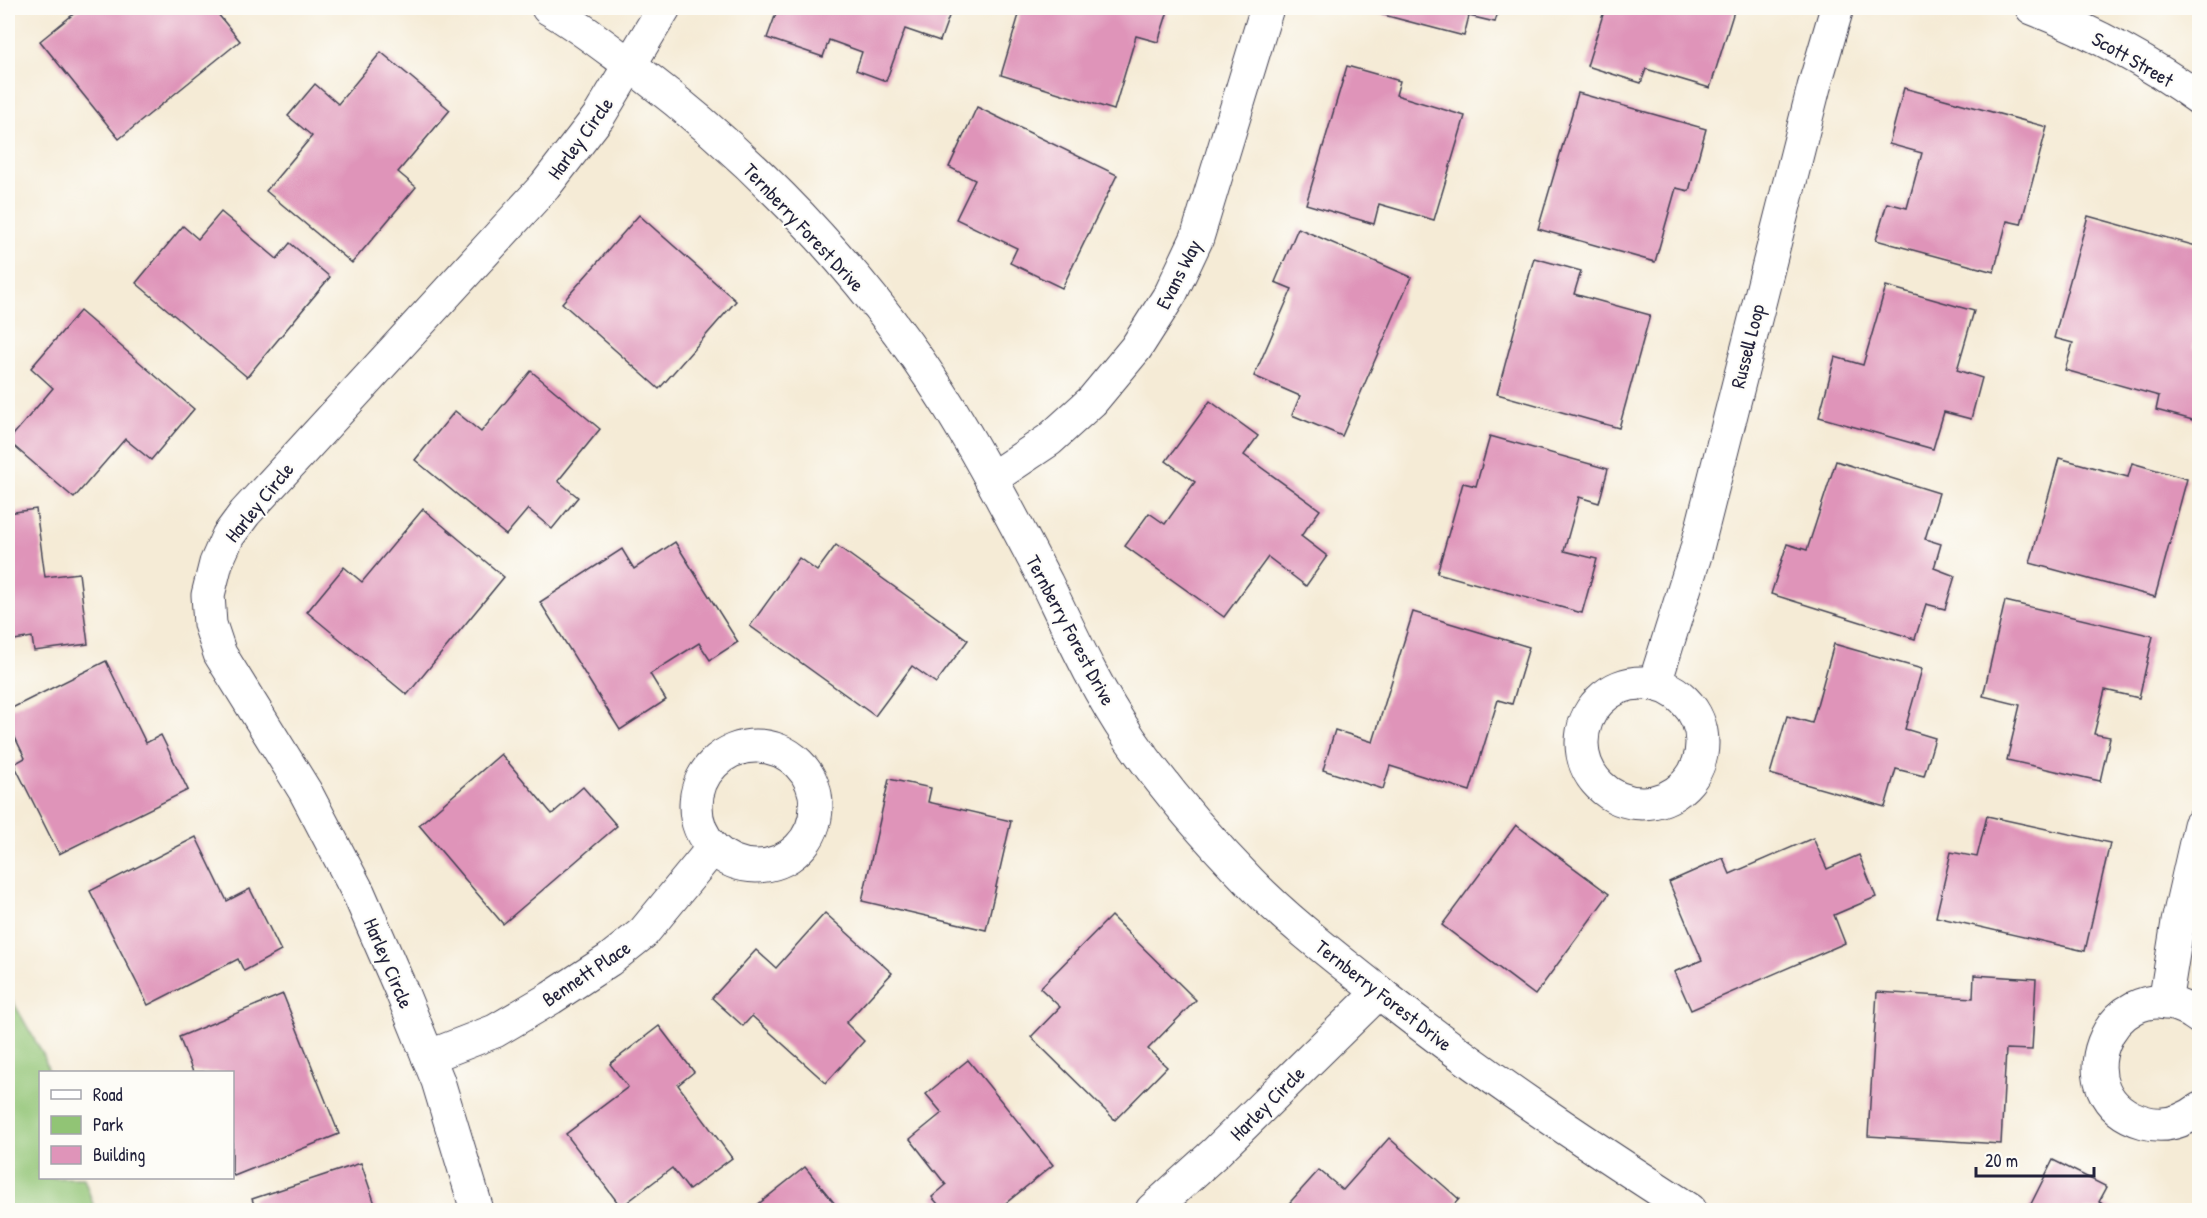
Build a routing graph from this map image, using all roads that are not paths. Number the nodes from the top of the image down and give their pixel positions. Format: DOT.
graph roads {
  1 [pos="548,8"];
  2 [pos="664,8"];
  3 [pos="1267,8"];
  4 [pos="1837,8"];
  5 [pos="2032,8"];
  6 [pos="629,65"];
  7 [pos="2199,99"];
  8 [pos="991,479"];
  9 [pos="1655,683"];
  10 [pos="2199,825"];
  11 [pos="713,848"];
  12 [pos="1379,992"];
  13 [pos="2165,1003"];
  14 [pos="2199,1018"];
  15 [pos="428,1058"];
  16 [pos="2199,1109"];
  17 [pos="477,1210"];
  18 [pos="1152,1210"];
  19 [pos="1690,1210"];
  1 -- 6 [label="street, Ternberry Forest Drive"];
  2 -- 6 [label="street, Harley Circle"];
  3 -- 8 [label="street, Evans Way"];
  4 -- 9 [label="street, Russell Loop"];
  5 -- 7 [label="street, Scott Street"];
  6 -- 8 [label="street, Ternberry Forest Drive"];
  6 -- 15 [label="street, Harley Circle"];
  8 -- 12 [label="street, Ternberry Forest Drive"];
  10 -- 13 [label="street"];
  11 -- 15 [label="street, Bennett Place"];
  12 -- 18 [label="street, Harley Circle"];
  12 -- 19 [label="street, Ternberry Forest Drive"];
  13 -- 14 [label="street"];
  13 -- 16 [label="street"];
  15 -- 17 [label="street, Harley Circle"];
}
